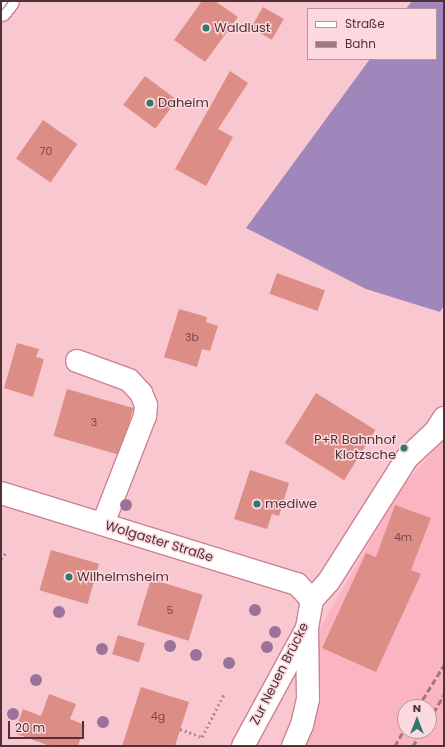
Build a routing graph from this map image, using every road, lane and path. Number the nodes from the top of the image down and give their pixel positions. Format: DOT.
graph roads {
  1 [pos="8,1"];
  2 [pos="1,10"];
  3 [pos="77,361"];
  4 [pos="444,418"];
  5 [pos="1,493"];
  6 [pos="103,524"];
  7 [pos="6,552"];
  8 [pos="1,559"];
  9 [pos="312,600"];
  10 [pos="307,628"];
  11 [pos="224,694"];
  12 [pos="180,729"];
  13 [pos="243,746"];
  14 [pos="293,746"];
  1 -- 2 [label="street"];
  3 -- 6 [label="street"];
  4 -- 9 [label="street"];
  5 -- 6 [label="street, Wolgaster Straße"];
  6 -- 9 [label="street, Wolgaster Straße"];
  7 -- 8 [label="path"];
  9 -- 10 [label="street, Zur Neuen Brücke"];
  10 -- 13 [label="street, Zur Neuen Brücke"];
  10 -- 14 [label="street"];
  11 -- 12 [label="path"];
}
